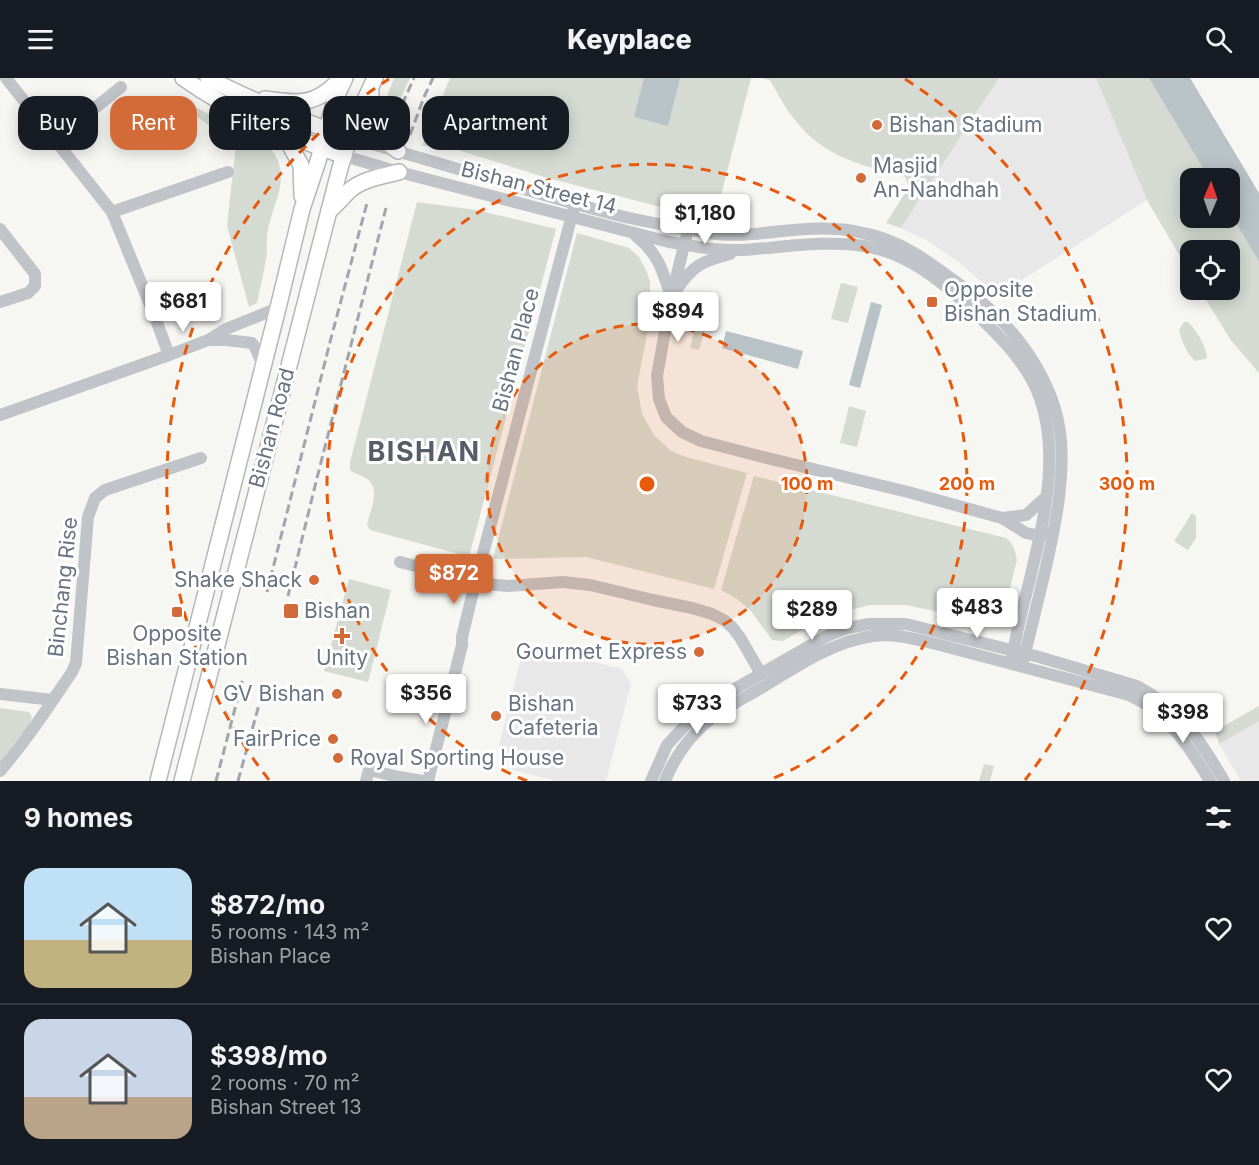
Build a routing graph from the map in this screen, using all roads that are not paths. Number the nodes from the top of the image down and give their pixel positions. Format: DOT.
graph roads {
  1 [pos="6,78"];
  2 [pos="183,78"];
  3 [pos="208,78"];
  4 [pos="343,78"];
  5 [pos="373,81"];
  6 [pos="121,87"];
  7 [pos="241,95"];
  8 [pos="20,96"];
  9 [pos="211,96"];
  10 [pos="336,96"];
  11 [pos="367,96"];
  12 [pos="98,106"];
  13 [pos="323,127"];
  14 [pos="311,144"];
  15 [pos="323,144"];
  16 [pos="322,148"];
  17 [pos="61,150"];
  18 [pos="292,150"];
  19 [pos="346,150"];
  20 [pos="394,150"];
  21 [pos="398,151"];
  22 [pos="344,156"];
  23 [pos="228,172"];
  24 [pos="399,172"];
  25 [pos="566,200"];
  26 [pos="302,209"];
  27 [pos="329,211"];
  28 [pos="112,212"];
  29 [pos="573,217"];
  30 [pos="689,228"];
  31 [pos="0,230"];
  32 [pos="632,232"];
  33 [pos="685,245"];
  34 [pos="743,250"];
  35 [pos="671,298"];
  36 [pos="0,302"];
  37 [pos="278,308"];
  38 [pos="208,340"];
  39 [pos="169,355"];
  40 [pos="263,366"];
  41 [pos="0,415"];
  42 [pos="201,458"];
  43 [pos="1046,497"];
  44 [pos="1002,518"];
  45 [pos="1055,527"];
  46 [pos="1040,536"];
  47 [pos="400,562"];
  48 [pos="476,581"];
  49 [pos="1018,658"];
  50 [pos="761,674"];
  51 [pos="0,694"];
  52 [pos="53,700"];
  53 [pos="0,771"];
  54 [pos="158,781"];
  55 [pos="182,781"];
  56 [pos="366,781"];
  57 [pos="424,781"];
  58 [pos="651,781"];
  59 [pos="665,781"];
  60 [pos="1210,781"];
  61 [pos="1224,781"];
  1 -- 8 [label="street"];
  2 -- 9 [label="main road"];
  3 -- 7 [label="main road"];
  4 -- 7 [label="main road"];
  4 -- 10 [label="main road, Bishan Road"];
  5 -- 11 [label="main road, Bishan Road"];
  5 -- 21 [label="main road"];
  6 -- 12 [label="street"];
  7 -- 13 [label="main road"];
  14 -- 16 [label="main road"];
  15 -- 16 [label="main road, Bishan Road"];
  16 -- 22 [label="main road"];
  16 -- 26 [label="main road, Bishan Road"];
  17 -- 28 [label="street"];
  18 -- 26 [label="main road"];
  19 -- 22 [label="main road, Bishan Road"];
  20 -- 21 [label="street, Bishan Street 14"];
  21 -- 25 [label="street, Bishan Street 14"];
  22 -- 24 [label="street, Bishan Street 14"];
  22 -- 27 [label="main road, Bishan Road"];
  23 -- 28 [label="street"];
  24 -- 27 [label="main road"];
  24 -- 29 [label="street, Bishan Street 14"];
  25 -- 29 [label="street"];
  25 -- 30 [label="street, Bishan Street 14"];
  26 -- 37 [label="main road, Bishan Road"];
  27 -- 55 [label="main road, Bishan Road"];
  28 -- 39 [label="street"];
  29 -- 32 [label="street, Bishan Street 14"];
  29 -- 48 [label="street, Bishan Place"];
  30 -- 33 [label="street"];
  30 -- 45 [label="street, Bishan Street 14"];
  31 -- 36 [label="street"];
  32 -- 33 [label="street, Bishan Street 14"];
  32 -- 35 [label="street"];
  33 -- 34 [label="street, Bishan Street 14"];
  33 -- 35 [label="street"];
  34 -- 35 [label="street"];
  34 -- 43 [label="street, Bishan Street 14"];
  35 -- 44 [label="street"];
  37 -- 38 [label="street"];
  37 -- 40 [label="main road, Bishan Road"];
  38 -- 39 [label="street"];
  38 -- 40 [label="street"];
  39 -- 41 [label="street"];
  40 -- 54 [label="main road, Bishan Road"];
  42 -- 52 [label="street, Binchang Rise"];
  43 -- 44 [label="street"];
  43 -- 46 [label="street, Bishan Street 14"];
  44 -- 46 [label="street"];
  45 -- 46 [label="street"];
  45 -- 49 [label="street, Bishan Street 14"];
  46 -- 49 [label="street, Bishan Street 14"];
  47 -- 48 [label="street"];
  48 -- 50 [label="street"];
  48 -- 57 [label="street, Bishan Place"];
  49 -- 50 [label="street"];
  49 -- 59 [label="street"];
  49 -- 60 [label="street"];
  49 -- 61 [label="street"];
  50 -- 58 [label="street"];
  51 -- 52 [label="street"];
  52 -- 53 [label="street, Binchang Rise"];
  56 -- 57 [label="street, Bishan Place"];
}
